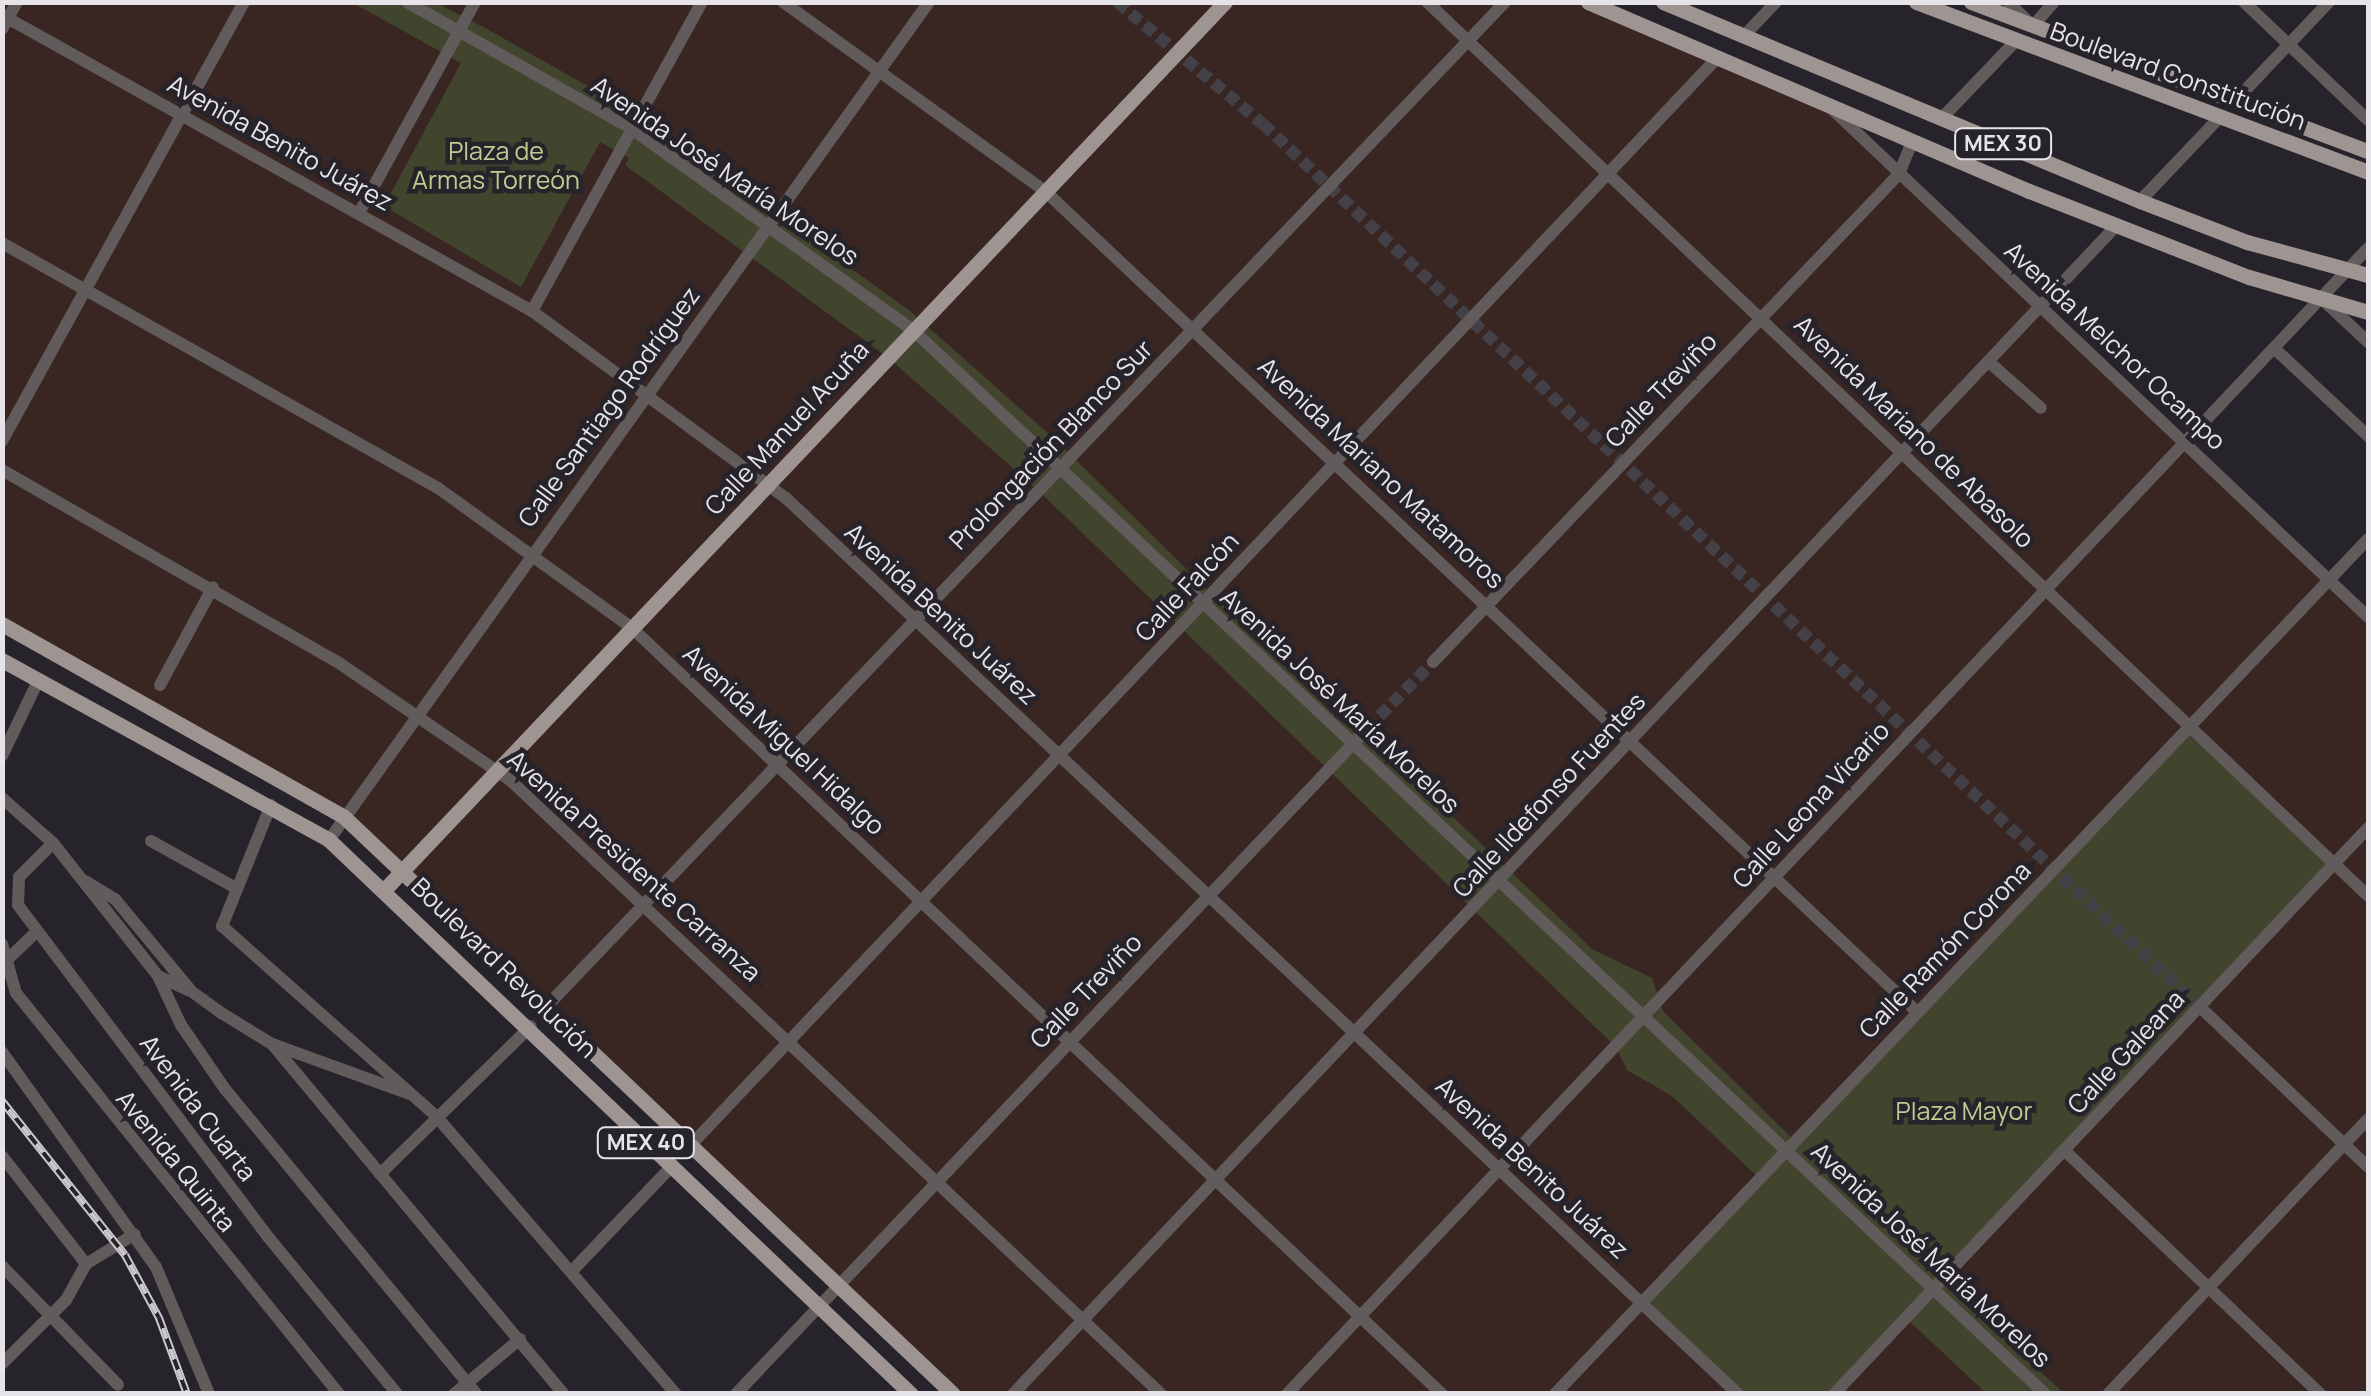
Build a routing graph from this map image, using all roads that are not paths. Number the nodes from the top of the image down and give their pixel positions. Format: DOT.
graph roads {
  1 [pos="17,2"];
  2 [pos="244,2"];
  3 [pos="408,2"];
  4 [pos="475,2"];
  5 [pos="702,2"];
  6 [pos="782,2"];
  7 [pos="929,2"];
  8 [pos="1226,2"];
  9 [pos="1427,2"];
  10 [pos="1504,2"];
  11 [pos="1588,2"];
  12 [pos="1776,2"];
  13 [pos="1916,2"];
  14 [pos="1971,2"];
  15 [pos="2008,2"];
  16 [pos="2054,2"];
  17 [pos="2244,2"];
  18 [pos="2329,2"];
  19 [pos="1662,3"];
  20 [pos="4,21"];
  21 [pos="2032,26"];
  22 [pos="460,31"];
  23 [pos="1744,38"];
  24 [pos="1468,41"];
  25 [pos="2015,42"];
  26 [pos="2289,45"];
  27 [pos="1717,58"];
  28 [pos="880,71"];
  29 [pos="2234,102"];
  30 [pos="1832,108"];
  31 [pos="182,115"];
  32 [pos="1942,118"];
  33 [pos="2218,119"];
  34 [pos="2368,120"];
  35 [pos="632,129"];
  36 [pos="1912,142"];
  37 [pos="2368,151"];
  38 [pos="1609,173"];
  39 [pos="2368,173"];
  40 [pos="1900,174"];
  41 [pos="1046,192"];
  42 [pos="2140,201"];
  43 [pos="359,213"];
  44 [pos="771,224"];
  45 [pos="2116,226"];
  46 [pos="2,243"];
  47 [pos="2368,248"];
  48 [pos="2348,270"];
  49 [pos="2368,275"];
  50 [pos="86,289"];
  51 [pos="2322,298"];
  52 [pos="2041,308"];
  53 [pos="532,311"];
  54 [pos="2368,312"];
  55 [pos="1762,318"];
  56 [pos="1194,328"];
  57 [pos="914,331"];
  58 [pos="2368,342"];
  59 [pos="2274,348"];
  60 [pos="1989,362"];
  61 [pos="647,395"];
  62 [pos="2041,408"];
  63 [pos="2368,436"];
  64 [pos="2,441"];
  65 [pos="2184,443"];
  66 [pos="1902,452"];
  67 [pos="1337,462"];
  68 [pos="1061,467"];
  69 [pos="2,470"];
  70 [pos="768,484"];
  71 [pos="2368,539"];
  72 [pos="531,552"];
  73 [pos="2330,580"];
  74 [pos="213,587"];
  75 [pos="2046,589"];
  76 [pos="1203,603"];
  77 [pos="1487,604"];
  78 [pos="2368,616"];
  79 [pos="914,622"];
  80 [pos="2,624"];
  81 [pos="632,628"];
  82 [pos="2,660"];
  83 [pos="1432,662"];
  84 [pos="38,679"];
  85 [pos="160,685"];
  86 [pos="418,714"];
  87 [pos="2190,726"];
  88 [pos="1367,730"];
  89 [pos="1630,740"];
  90 [pos="1353,744"];
  91 [pos="1060,755"];
  92 [pos="2,756"];
  93 [pos="777,765"];
  94 [pos="497,770"];
  95 [pos="2,798"];
  96 [pos="272,806"];
  97 [pos="343,816"];
  98 [pos="2368,828"];
  99 [pos="329,840"];
  100 [pos="150,841"];
  101 [pos="53,843"];
  102 [pos="2335,864"];
  103 [pos="401,871"];
  104 [pos="1774,877"];
  105 [pos="86,881"];
  106 [pos="1500,882"];
  107 [pos="236,888"];
  108 [pos="385,888"];
  109 [pos="1208,895"];
  110 [pos="2368,896"];
  111 [pos="922,902"];
  112 [pos="645,903"];
  113 [pos="36,932"];
  114 [pos="2,944"];
  115 [pos="5,963"];
  116 [pos="158,976"];
  117 [pos="191,991"];
  118 [pos="547,1006"];
  119 [pos="2200,1007"];
  120 [pos="1917,1012"];
  121 [pos="1643,1016"];
  122 [pos="531,1026"];
  123 [pos="1356,1034"];
  124 [pos="1069,1040"];
  125 [pos="791,1042"];
  126 [pos="272,1044"];
  127 [pos="2,1052"];
  128 [pos="375,1057"];
  129 [pos="356,1074"];
  130 [pos="418,1098"];
  131 [pos="436,1116"];
  132 [pos="2368,1119"];
  133 [pos="2345,1144"];
  134 [pos="690,1146"];
  135 [pos="1786,1150"];
  136 [pos="2064,1150"];
  137 [pos="2,1156"];
  138 [pos="670,1167"];
  139 [pos="2368,1167"];
  140 [pos="1499,1168"];
  141 [pos="380,1174"];
  142 [pos="1217,1180"];
  143 [pos="937,1181"];
  144 [pos="135,1234"];
  145 [pos="86,1264"];
  146 [pos="2,1266"];
  147 [pos="573,1270"];
  148 [pos="836,1284"];
  149 [pos="1934,1288"];
  150 [pos="2209,1288"];
  151 [pos="1641,1302"];
  152 [pos="817,1305"];
  153 [pos="53,1316"];
  154 [pos="1358,1317"];
  155 [pos="1084,1320"];
  156 [pos="520,1339"];
  157 [pos="2,1364"];
  158 [pos="118,1385"];
  159 [pos="472,1388"];
  160 [pos="209,1394"];
  161 [pos="339,1394"];
  162 [pos="398,1394"];
  163 [pos="454,1394"];
  164 [pos="564,1394"];
  165 [pos="676,1394"];
  166 [pos="736,1394"];
  167 [pos="911,1394"];
  168 [pos="953,1394"];
  169 [pos="1013,1394"];
  170 [pos="1161,1394"];
  171 [pos="1286,1394"];
  172 [pos="1442,1394"];
  173 [pos="1556,1394"];
  174 [pos="1738,1394"];
  175 [pos="1834,1394"];
  176 [pos="2045,1394"];
  177 [pos="2108,1394"];
  178 [pos="2320,1394"];
  1 -- 20 [label="street"];
  2 -- 31 [label="street"];
  3 -- 22 [label="street, Avenida José María Morelos"];
  4 -- 22 [label="street"];
  5 -- 35 [label="street"];
  6 -- 28 [label="street, Avenida Mariano Matamoros"];
  7 -- 28 [label="street, Calle Santiago Rodríguez"];
  8 -- 41 [label="main road, Calle Manuel Acuña"];
  9 -- 24 [label="street, Avenida Mariano de Abasolo"];
  10 -- 24 [label="street, Prolongación Blanco Sur"];
  11 -- 27 [label="main road, MEX 30"];
  12 -- 23 [label="street"];
  13 -- 25 [label="main road, Boulevard Constitución"];
  14 -- 21 [label="main road, Boulevard Constitución"];
  15 -- 21 [label="street"];
  16 -- 21 [label="street"];
  17 -- 26 [label="street"];
  18 -- 26 [label="street"];
  19 -- 23 [label="main road, MEX 30"];
  20 -- 31 [label="street, Avenida Benito Juárez"];
  21 -- 29 [label="main road, Boulevard Constitución"];
  22 -- 35 [label="street, Avenida José María Morelos"];
  22 -- 43 [label="street"];
  23 -- 32 [label="main road, MEX 30"];
  24 -- 38 [label="street, Avenida Mariano de Abasolo"];
  24 -- 56 [label="street, Prolongación Blanco Sur"];
  25 -- 32 [label="street"];
  25 -- 33 [label="main road, Boulevard Constitución"];
  26 -- 29 [label="street"];
  26 -- 34 [label="street"];
  27 -- 30 [label="main road, MEX 30"];
  27 -- 38 [label="street, Calle Falcón"];
  28 -- 41 [label="street, Avenida Mariano Matamoros"];
  28 -- 44 [label="street, Calle Santiago Rodríguez"];
  29 -- 37 [label="main road, Boulevard Constitución"];
  30 -- 36 [label="main road, MEX 30"];
  30 -- 40 [label="street, Avenida Melchor Ocampo"];
  31 -- 43 [label="street, Avenida Benito Juárez"];
  31 -- 50 [label="street"];
  32 -- 42 [label="main road, MEX 30"];
  33 -- 39 [label="main road, Boulevard Constitución"];
  33 -- 42 [label="street"];
  35 -- 44 [label="street, Avenida José María Morelos"];
  35 -- 53 [label="street"];
  36 -- 40 [label="street, Calle Treviño"];
  36 -- 45 [label="main road, MEX 30"];
  38 -- 55 [label="street, Avenida Mariano de Abasolo"];
  38 -- 67 [label="street, Calle Falcón"];
  40 -- 52 [label="street, Avenida Melchor Ocampo"];
  40 -- 55 [label="street, Calle Treviño"];
  41 -- 56 [label="street, Avenida Mariano Matamoros"];
  41 -- 57 [label="main road, Calle Manuel Acuña"];
  42 -- 48 [label="main road, MEX 30"];
  43 -- 53 [label="street, Avenida Benito Juárez"];
  44 -- 57 [label="street, Avenida José María Morelos"];
  44 -- 61 [label="street, Calle Santiago Rodríguez"];
  45 -- 51 [label="main road, MEX 30"];
  45 -- 52 [label="street, Calle Ildefonso Fuentes"];
  46 -- 50 [label="street, Avenida Miguel Hidalgo"];
  47 -- 48 [label="street, Calle Leona Vicario"];
  48 -- 49 [label="main road, MEX 30"];
  48 -- 51 [label="street, Calle Leona Vicario"];
  50 -- 64 [label="street"];
  50 -- 72 [label="street, Avenida Miguel Hidalgo"];
  51 -- 54 [label="main road, MEX 30"];
  51 -- 58 [label="street"];
  51 -- 59 [label="street, Calle Leona Vicario"];
  52 -- 60 [label="street, Calle Ildefonso Fuentes"];
  52 -- 65 [label="street, Avenida Melchor Ocampo"];
  53 -- 61 [label="street, Avenida Benito Juárez"];
  55 -- 66 [label="street, Avenida Mariano de Abasolo"];
  55 -- 77 [label="street, Calle Treviño"];
  56 -- 67 [label="street, Avenida Mariano Matamoros"];
  56 -- 68 [label="street, Prolongación Blanco Sur"];
  57 -- 68 [label="street, Avenida José María Morelos"];
  57 -- 70 [label="main road, Calle Manuel Acuña"];
  59 -- 63 [label="street"];
  59 -- 65 [label="street, Calle Leona Vicario"];
  60 -- 62 [label="street"];
  60 -- 66 [label="street, Calle Ildefonso Fuentes"];
  61 -- 70 [label="street, Avenida Benito Juárez"];
  61 -- 72 [label="street, Calle Santiago Rodríguez"];
  65 -- 73 [label="street, Avenida Melchor Ocampo"];
  65 -- 75 [label="street, Calle Leona Vicario"];
  66 -- 75 [label="street, Avenida Mariano de Abasolo"];
  66 -- 89 [label="street, Calle Ildefonso Fuentes"];
  67 -- 76 [label="street, Calle Falcón"];
  67 -- 77 [label="street, Avenida Mariano Matamoros"];
  68 -- 76 [label="street, Avenida José María Morelos"];
  68 -- 79 [label="street, Prolongación Blanco Sur"];
  69 -- 74 [label="street, Avenida Presidente Carranza"];
  70 -- 79 [label="street, Avenida Benito Juárez"];
  70 -- 81 [label="main road, Calle Manuel Acuña"];
  71 -- 73 [label="street, Calle Ramón Corona"];
  72 -- 81 [label="street, Avenida Miguel Hidalgo"];
  72 -- 86 [label="street, Calle Santiago Rodríguez"];
  73 -- 78 [label="street, Avenida Melchor Ocampo"];
  73 -- 87 [label="street, Calle Ramón Corona"];
  74 -- 85 [label="street"];
  74 -- 86 [label="street, Avenida Presidente Carranza"];
  75 -- 87 [label="street, Avenida Mariano de Abasolo"];
  75 -- 104 [label="street, Calle Leona Vicario"];
  76 -- 90 [label="street, Avenida José María Morelos"];
  76 -- 91 [label="street, Calle Falcón"];
  77 -- 83 [label="street, Calle Treviño"];
  77 -- 89 [label="street, Avenida Mariano Matamoros"];
  79 -- 91 [label="street, Avenida Benito Juárez"];
  79 -- 93 [label="street, Prolongación Blanco Sur"];
  80 -- 97 [label="main road, MEX 40"];
  81 -- 93 [label="street, Avenida Miguel Hidalgo"];
  81 -- 94 [label="main road, Calle Manuel Acuña"];
  82 -- 84 [label="main road, Boulevard Revolución / MEX 40"];
  84 -- 92 [label="street"];
  84 -- 96 [label="main road, Boulevard Revolución / MEX 40"];
  86 -- 94 [label="street, Avenida Presidente Carranza"];
  86 -- 97 [label="street, Calle Santiago Rodríguez"];
  87 -- 102 [label="street, Avenida Mariano de Abasolo"];
  87 -- 120 [label="street, Calle Ramón Corona"];
  88 -- 90 [label="street, Calle Treviño"];
  89 -- 104 [label="street, Avenida Mariano Matamoros"];
  89 -- 106 [label="street, Calle Ildefonso Fuentes"];
  90 -- 106 [label="street, Avenida José María Morelos"];
  90 -- 109 [label="street, Calle Treviño"];
  91 -- 109 [label="street, Avenida Benito Juárez"];
  91 -- 111 [label="street, Calle Falcón"];
  93 -- 111 [label="street, Avenida Miguel Hidalgo"];
  93 -- 112 [label="street, Prolongación Blanco Sur"];
  94 -- 103 [label="main road, Calle Manuel Acuña"];
  94 -- 112 [label="street, Avenida Presidente Carranza"];
  95 -- 101 [label="street"];
  96 -- 99 [label="main road, Boulevard Revolución / MEX 40"];
  96 -- 107 [label="street"];
  97 -- 99 [label="street, Calle Santiago Rodríguez"];
  97 -- 103 [label="main road, MEX 40"];
  98 -- 102 [label="street, Calle Galeana"];
  99 -- 108 [label="main road, Boulevard Revolución / MEX 40"];
  100 -- 107 [label="street"];
  101 -- 105 [label="street"];
  101 -- 113 [label="street, Avenida Cuarta"];
  102 -- 110 [label="street, Avenida Mariano de Abasolo"];
  102 -- 119 [label="street, Calle Galeana"];
  103 -- 108 [label="main road, Calle Manuel Acuña"];
  103 -- 118 [label="main road, MEX 40"];
  104 -- 120 [label="street, Avenida Mariano Matamoros"];
  104 -- 121 [label="street, Calle Leona Vicario"];
  105 -- 116 [label="street"];
  105 -- 117 [label="street"];
  106 -- 121 [label="street, Avenida José María Morelos"];
  106 -- 123 [label="street, Calle Ildefonso Fuentes"];
  107 -- 128 [label="street"];
  108 -- 122 [label="main road, Boulevard Revolución / MEX 40"];
  109 -- 123 [label="street, Avenida Benito Juárez"];
  109 -- 124 [label="street, Calle Treviño"];
  111 -- 124 [label="street, Avenida Miguel Hidalgo"];
  111 -- 125 [label="street, Calle Falcón"];
  112 -- 118 [label="street, Prolongación Blanco Sur"];
  112 -- 125 [label="street, Avenida Presidente Carranza"];
  113 -- 115 [label="street"];
  113 -- 162 [label="street, Avenida Cuarta"];
  114 -- 115 [label="street, Avenida Quinta"];
  115 -- 161 [label="street, Avenida Quinta"];
  116 -- 117 [label="street"];
  116 -- 159 [label="street"];
  117 -- 126 [label="street"];
  118 -- 134 [label="main road, MEX 40"];
  119 -- 133 [label="street"];
  119 -- 136 [label="street, Calle Galeana"];
  120 -- 135 [label="street, Calle Ramón Corona"];
  121 -- 135 [label="street, Avenida José María Morelos"];
  121 -- 140 [label="street, Calle Leona Vicario"];
  122 -- 131 [label="street"];
  122 -- 138 [label="main road, Boulevard Revolución / MEX 40"];
  123 -- 140 [label="street, Avenida Benito Juárez"];
  123 -- 142 [label="street, Calle Ildefonso Fuentes"];
  124 -- 142 [label="street, Avenida Miguel Hidalgo"];
  124 -- 143 [label="street, Calle Treviño"];
  125 -- 134 [label="street, Calle Falcón"];
  125 -- 143 [label="street, Avenida Presidente Carranza"];
  126 -- 129 [label="street"];
  126 -- 141 [label="street"];
  127 -- 144 [label="street"];
  128 -- 129 [label="street"];
  128 -- 130 [label="street"];
  129 -- 130 [label="street"];
  130 -- 131 [label="street"];
  131 -- 141 [label="street"];
  131 -- 147 [label="street"];
  132 -- 133 [label="street"];
  133 -- 139 [label="street"];
  133 -- 150 [label="street"];
  134 -- 148 [label="main road, MEX 40"];
  135 -- 149 [label="street, Avenida José María Morelos"];
  135 -- 151 [label="street, Calle Ramón Corona"];
  136 -- 149 [label="street, Calle Galeana"];
  136 -- 150 [label="street"];
  137 -- 145 [label="street"];
  138 -- 147 [label="street"];
  138 -- 152 [label="main road, Boulevard Revolución / MEX 40"];
  140 -- 151 [label="street, Avenida Benito Juárez"];
  140 -- 154 [label="street, Calle Leona Vicario"];
  141 -- 156 [label="street"];
  142 -- 154 [label="street, Avenida Miguel Hidalgo"];
  142 -- 155 [label="street, Calle Ildefonso Fuentes"];
  143 -- 148 [label="street, Calle Treviño"];
  143 -- 155 [label="street, Avenida Presidente Carranza"];
  144 -- 145 [label="street"];
  144 -- 160 [label="street"];
  145 -- 153 [label="street"];
  146 -- 153 [label="street"];
  147 -- 165 [label="street"];
  148 -- 152 [label="street, Calle Treviño"];
  148 -- 168 [label="main road, MEX 40"];
  149 -- 175 [label="street, Calle Galeana"];
  149 -- 176 [label="street, Avenida José María Morelos"];
  150 -- 177 [label="street"];
  150 -- 178 [label="street"];
  151 -- 173 [label="street, Calle Ramón Corona"];
  151 -- 174 [label="street, Avenida Benito Juárez"];
  152 -- 166 [label="street, Calle Treviño"];
  152 -- 167 [label="main road, Boulevard Revolución / MEX 40"];
  153 -- 157 [label="street"];
  153 -- 158 [label="street"];
  154 -- 171 [label="street, Calle Leona Vicario"];
  154 -- 172 [label="street, Avenida Miguel Hidalgo"];
  155 -- 169 [label="street, Calle Ildefonso Fuentes"];
  155 -- 170 [label="street, Avenida Presidente Carranza"];
  156 -- 159 [label="street"];
  156 -- 164 [label="street"];
  159 -- 163 [label="street"];
}
